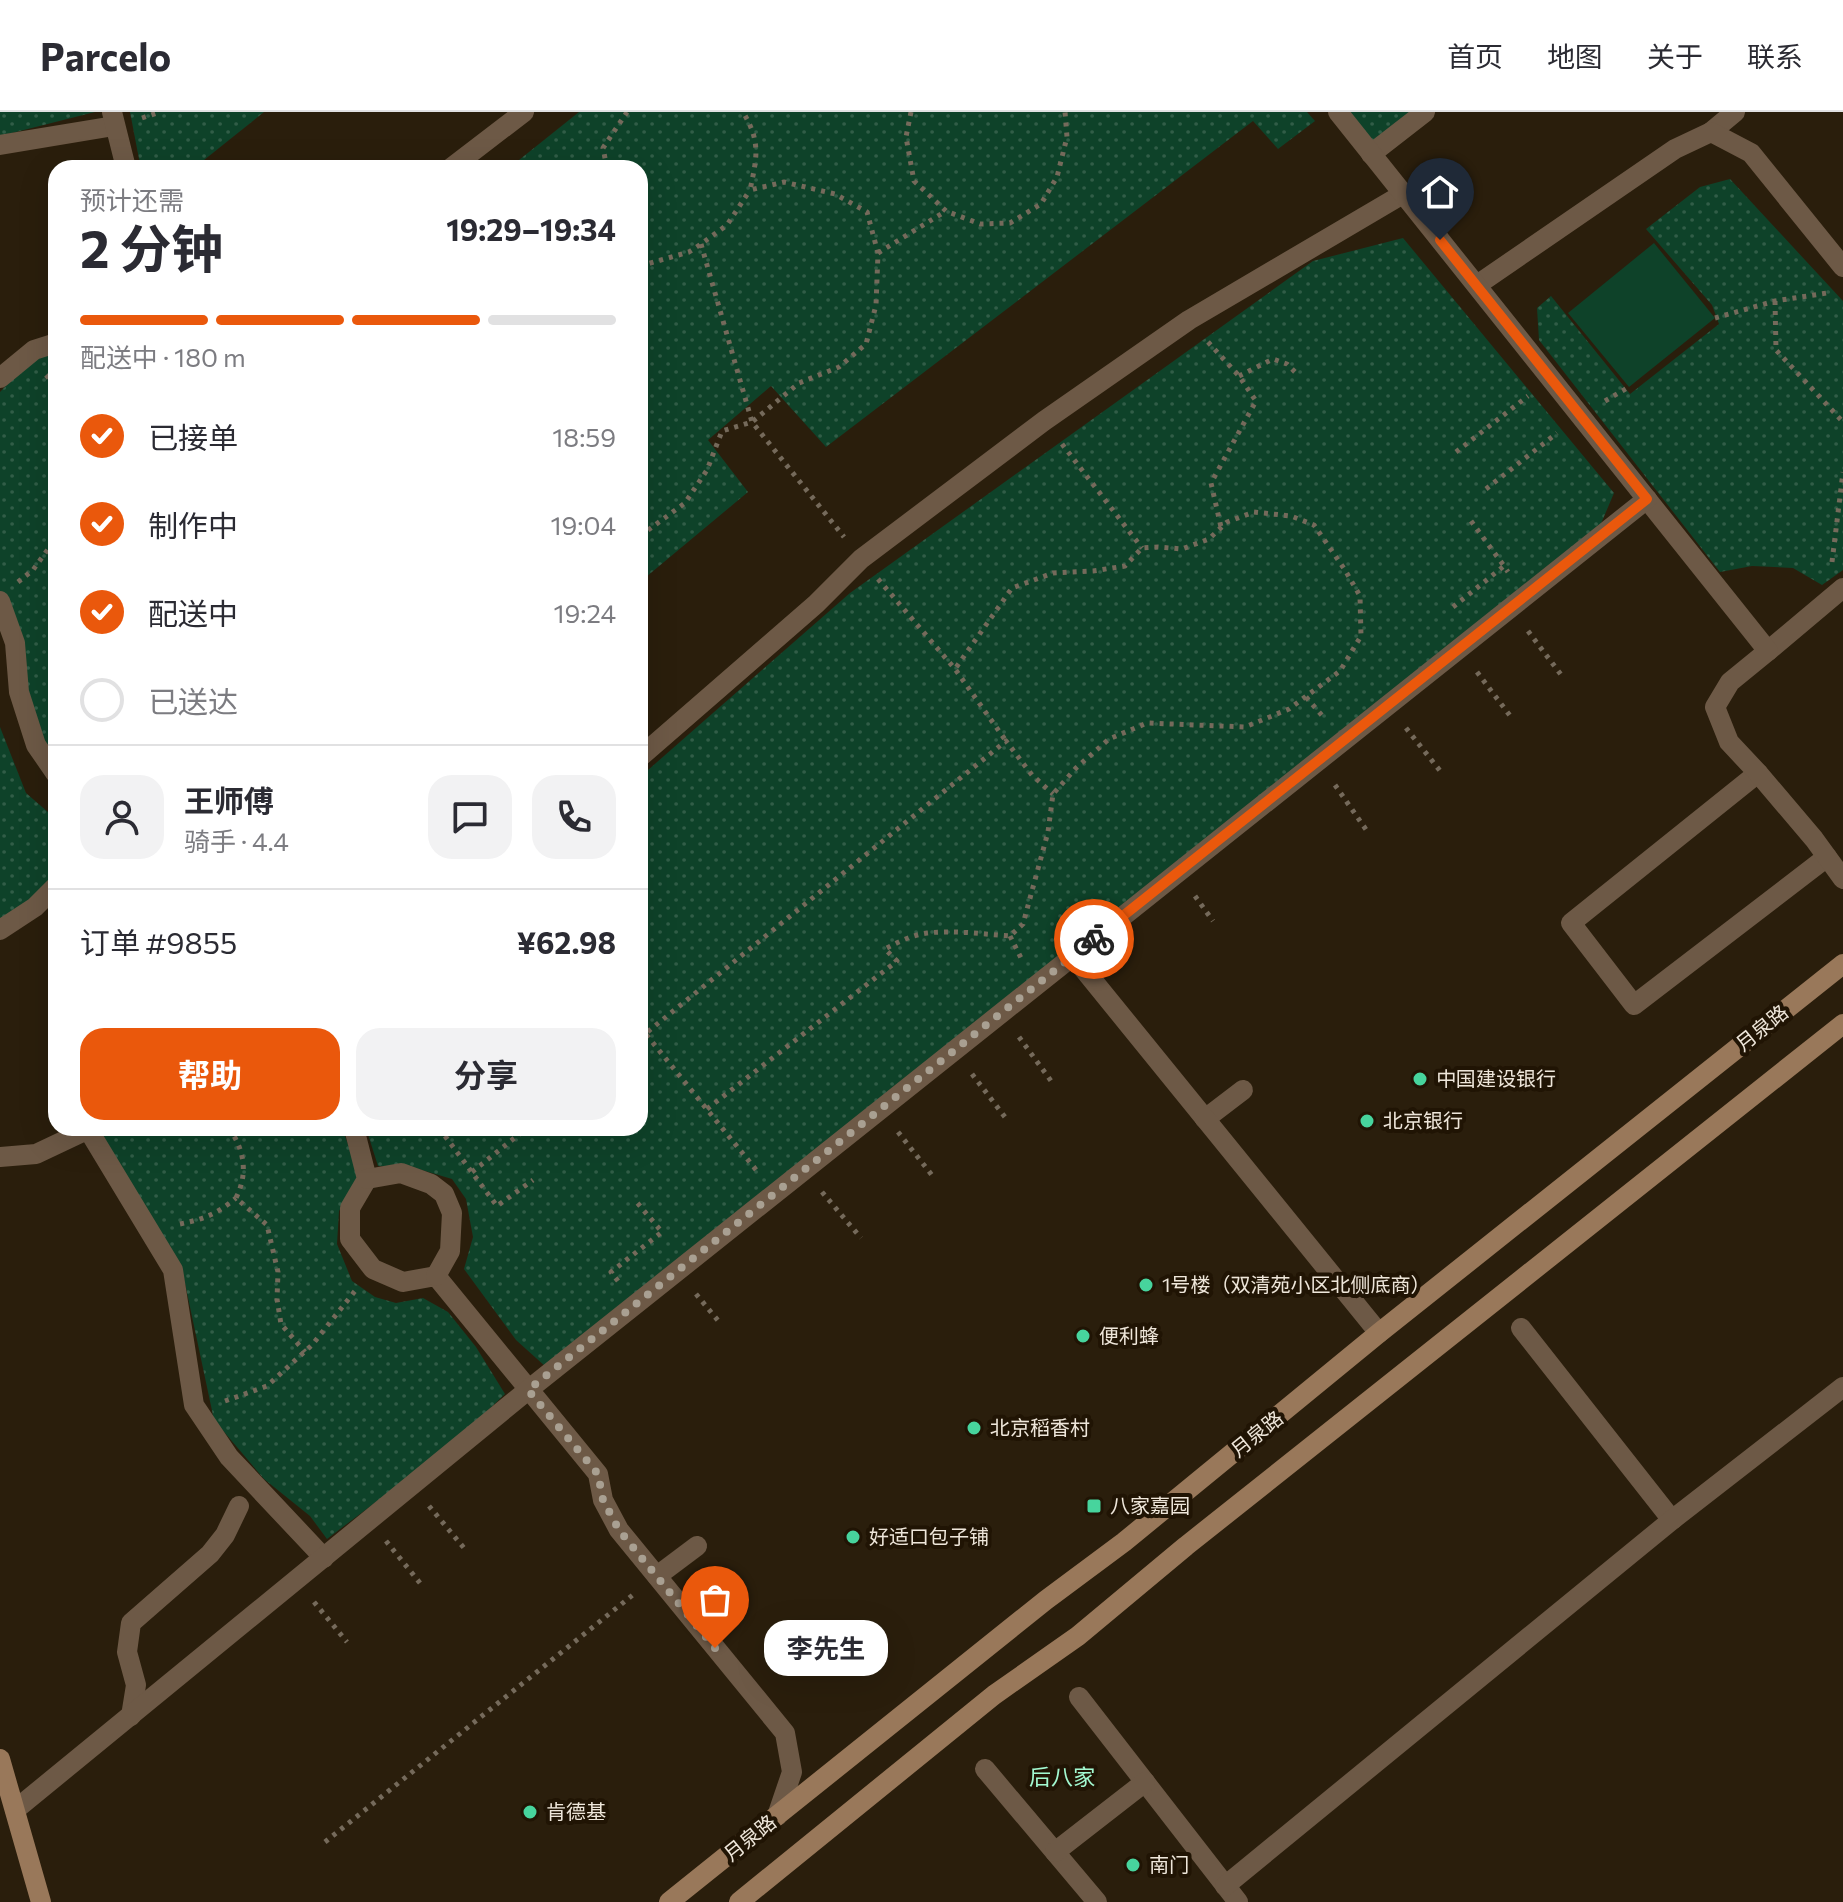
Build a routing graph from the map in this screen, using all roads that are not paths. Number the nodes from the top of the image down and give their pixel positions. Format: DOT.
graph roads {
  1 [pos="524,112"];
  2 [pos="1338,112"];
  3 [pos="1425,112"];
  4 [pos="1735,112"];
  5 [pos="113,119"];
  6 [pos="1711,132"];
  7 [pos="0,145"];
  8 [pos="1371,154"];
  9 [pos="124,160"];
  10 [pos="461,160"];
  11 [pos="1403,194"];
  12 [pos="1843,267"];
  13 [pos="1477,285"];
  14 [pos="48,346"];
  15 [pos="0,378"];
  16 [pos="1647,499"];
  17 [pos="6,594"];
  18 [pos="1835,594"];
  19 [pos="1768,651"];
  20 [pos="648,750"];
  21 [pos="48,762"];
  22 [pos="1758,773"];
  23 [pos="1838,869"];
  24 [pos="48,894"];
  25 [pos="0,930"];
  26 [pos="1073,956"];
  27 [pos="1843,964"];
  28 [pos="1843,1024"];
  29 [pos="1243,1090"];
  30 [pos="1205,1119"];
  31 [pos="75,1136"];
  32 [pos="94,1136"];
  33 [pos="356,1136"];
  34 [pos="0,1157"];
  35 [pos="367,1179"];
  36 [pos="436,1276"];
  37 [pos="1521,1328"];
  38 [pos="1379,1333"];
  39 [pos="1843,1387"];
  40 [pos="528,1390"];
  41 [pos="239,1506"];
  42 [pos="1672,1520"];
  43 [pos="697,1546"];
  44 [pos="324,1558"];
  45 [pos="657,1576"];
  46 [pos="1079,1697"];
  47 [pos="131,1716"];
  48 [pos="0,1759"];
  49 [pos="985,1769"];
  50 [pos="1145,1782"];
  51 [pos="15,1810"];
  52 [pos="777,1816"];
  53 [pos="1055,1852"];
  54 [pos="1232,1894"];
  55 [pos="41,1902"];
  56 [pos="669,1902"];
  57 [pos="739,1902"];
  58 [pos="1097,1902"];
  1 -- 10 [label="street"];
  2 -- 8 [label="street"];
  3 -- 8 [label="street"];
  4 -- 6 [label="street"];
  5 -- 7 [label="street"];
  5 -- 9 [label="street"];
  6 -- 12 [label="street"];
  6 -- 13 [label="street"];
  8 -- 11 [label="street"];
  11 -- 13 [label="street"];
  11 -- 20 [label="street"];
  13 -- 16 [label="street"];
  14 -- 15 [label="street"];
  16 -- 19 [label="street"];
  16 -- 26 [label="street"];
  17 -- 21 [label="street"];
  18 -- 19 [label="street"];
  19 -- 22 [label="street"];
  22 -- 23 [label="street"];
  22 -- 23 [label="street"];
  24 -- 25 [label="street"];
  26 -- 30 [label="street"];
  26 -- 40 [label="street"];
  27 -- 38 [label="main road, 月泉路"];
  28 -- 57 [label="main road, 月泉路"];
  29 -- 30 [label="street"];
  30 -- 38 [label="street"];
  31 -- 34 [label="street"];
  32 -- 44 [label="street"];
  33 -- 35 [label="street"];
  35 -- 36 [label="street"];
  35 -- 36 [label="street"];
  36 -- 40 [label="street"];
  37 -- 42 [label="street"];
  38 -- 52 [label="main road, 月泉路"];
  39 -- 42 [label="street"];
  40 -- 44 [label="street"];
  40 -- 45 [label="street"];
  41 -- 47 [label="street"];
  42 -- 54 [label="street"];
  43 -- 45 [label="street"];
  44 -- 47 [label="street"];
  45 -- 52 [label="street"];
  46 -- 50 [label="street"];
  47 -- 51 [label="street"];
  48 -- 51 [label="main road"];
  49 -- 53 [label="street"];
  50 -- 53 [label="street"];
  50 -- 54 [label="street"];
  51 -- 55 [label="main road"];
  52 -- 56 [label="main road, 月泉路"];
  53 -- 58 [label="street"];
}
